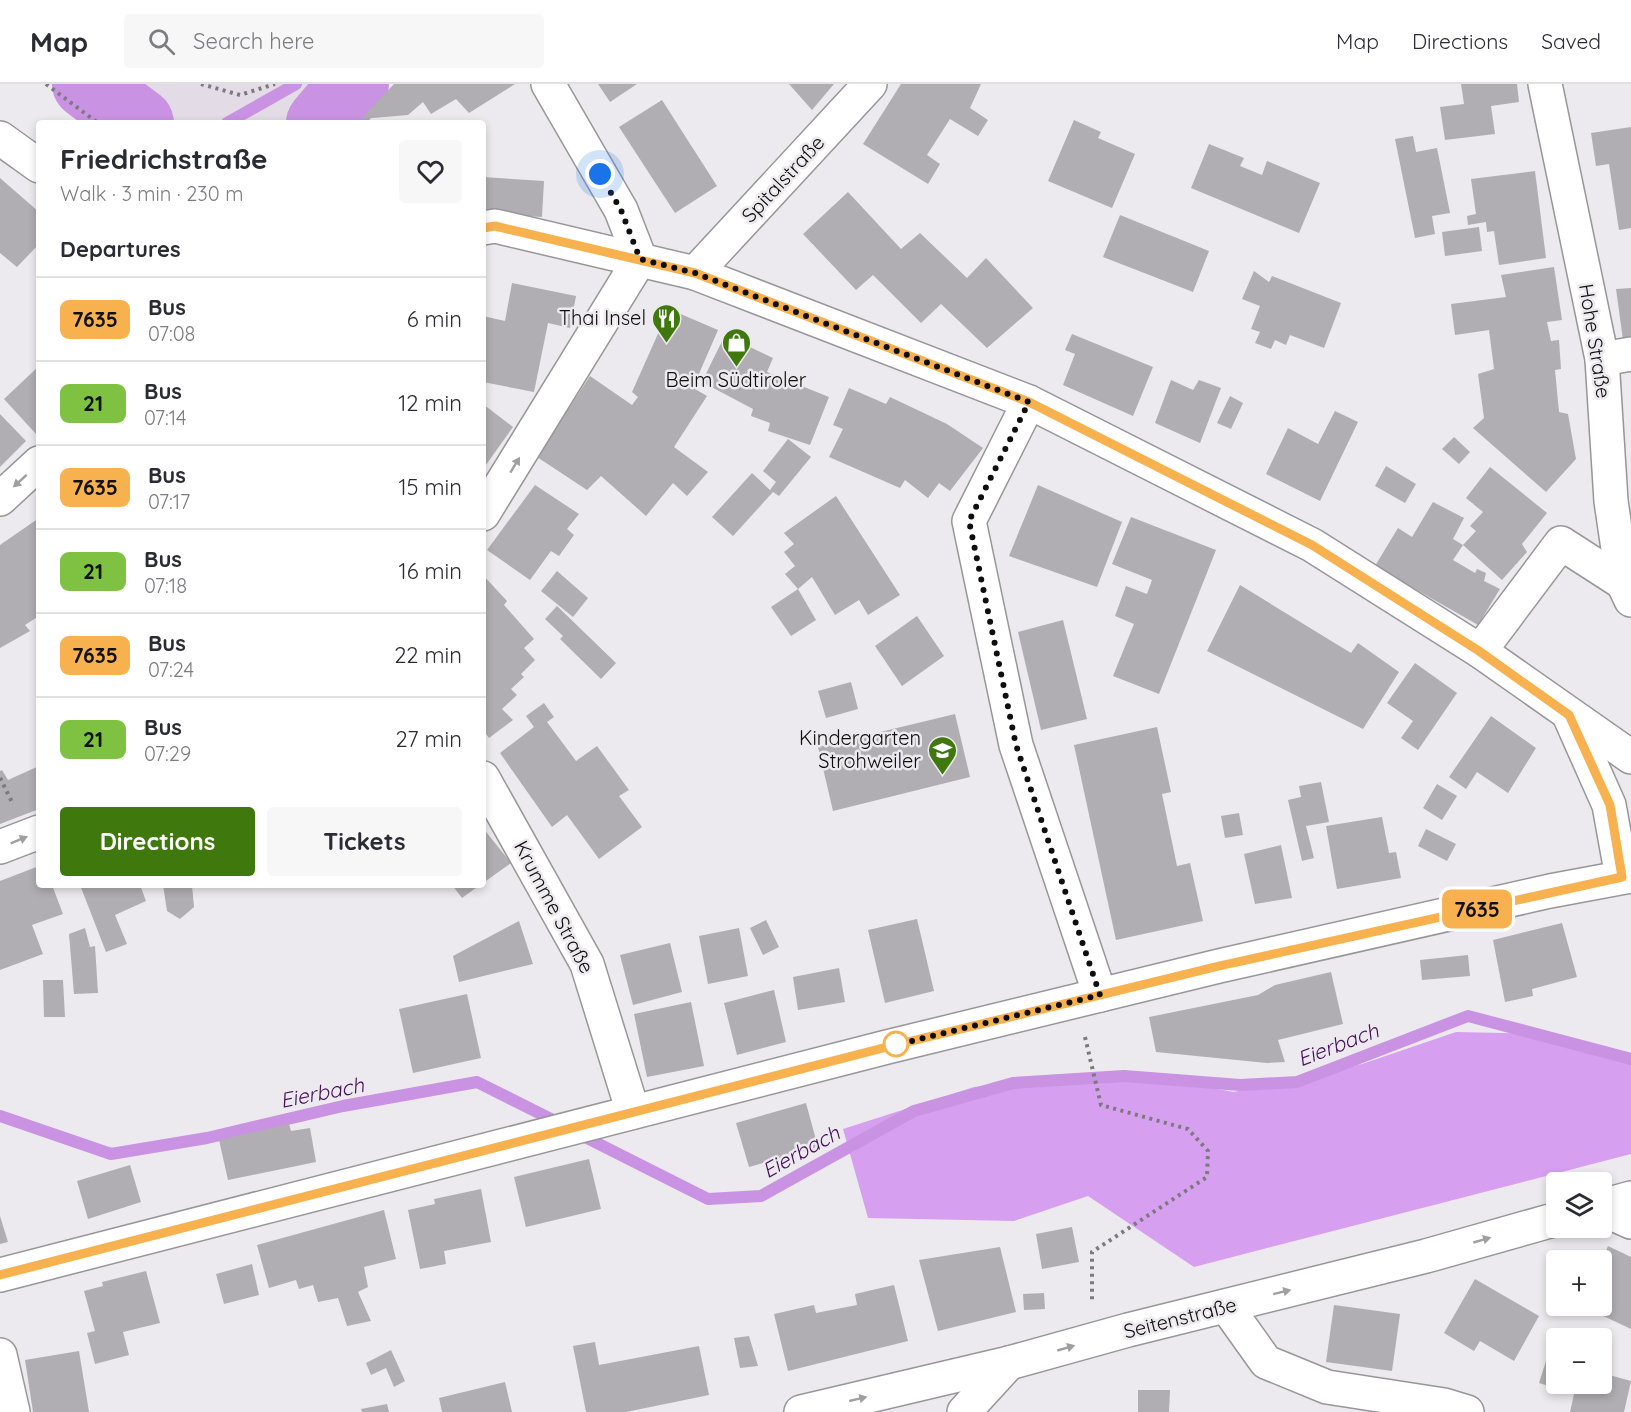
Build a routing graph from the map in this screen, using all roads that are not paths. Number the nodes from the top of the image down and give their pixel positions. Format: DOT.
graph roads {
  1 [pos="548,84"];
  2 [pos="870,84"];
  3 [pos="1545,84"];
  4 [pos="0,138"];
  5 [pos="36,164"];
  6 [pos="486,228"];
  7 [pos="640,259"];
  8 [pos="695,273"];
  9 [pos="1616,357"];
  10 [pos="1029,402"];
  11 [pos="36,466"];
  12 [pos="0,498"];
  13 [pos="486,509"];
  14 [pos="1627,592"];
  15 [pos="1479,651"];
  16 [pos="1569,715"];
  17 [pos="1631,757"];
  18 [pos="486,782"];
  19 [pos="36,833"];
  20 [pos="0,848"];
  21 [pos="1626,877"];
  22 [pos="1100,995"];
  23 [pos="633,1112"];
  24 [pos="1631,1198"];
  25 [pos="1612,1205"];
  26 [pos="1612,1213"];
  27 [pos="1546,1222"];
  28 [pos="1631,1222"];
  29 [pos="0,1275"];
  30 [pos="1226,1306"];
  31 [pos="0,1355"];
  32 [pos="1010,1364"];
  33 [pos="14,1412"];
  34 [pos="801,1412"];
  35 [pos="964,1412"];
  36 [pos="1467,1412"];
  1 -- 7 [label="street"];
  2 -- 8 [label="street, Spitalstraße"];
  3 -- 9 [label="street, Hohe Straße"];
  4 -- 5 [label="street"];
  6 -- 7 [label="street"];
  7 -- 8 [label="street"];
  13 -- 7 [label="street, one-way"];
  8 -- 10 [label="street"];
  9 -- 14 [label="street, Hohe Straße"];
  10 -- 15 [label="street"];
  10 -- 22 [label="street"];
  11 -- 12 [label="street, one-way"];
  14 -- 15 [label="street"];
  15 -- 16 [label="street"];
  16 -- 17 [label="street"];
  16 -- 21 [label="street"];
  18 -- 23 [label="street, Krumme Straße"];
  20 -- 19 [label="street, one-way"];
  21 -- 22 [label="street"];
  22 -- 23 [label="street"];
  23 -- 29 [label="street"];
  24 -- 25 [label="street"];
  26 -- 28 [label="street"];
  30 -- 27 [label="street, Seitenstraße, one-way"];
  32 -- 30 [label="street, Seitenstraße, one-way"];
  30 -- 36 [label="street"];
  31 -- 33 [label="street"];
  34 -- 32 [label="street, Seitenstraße, one-way"];
  32 -- 35 [label="street"];
}
